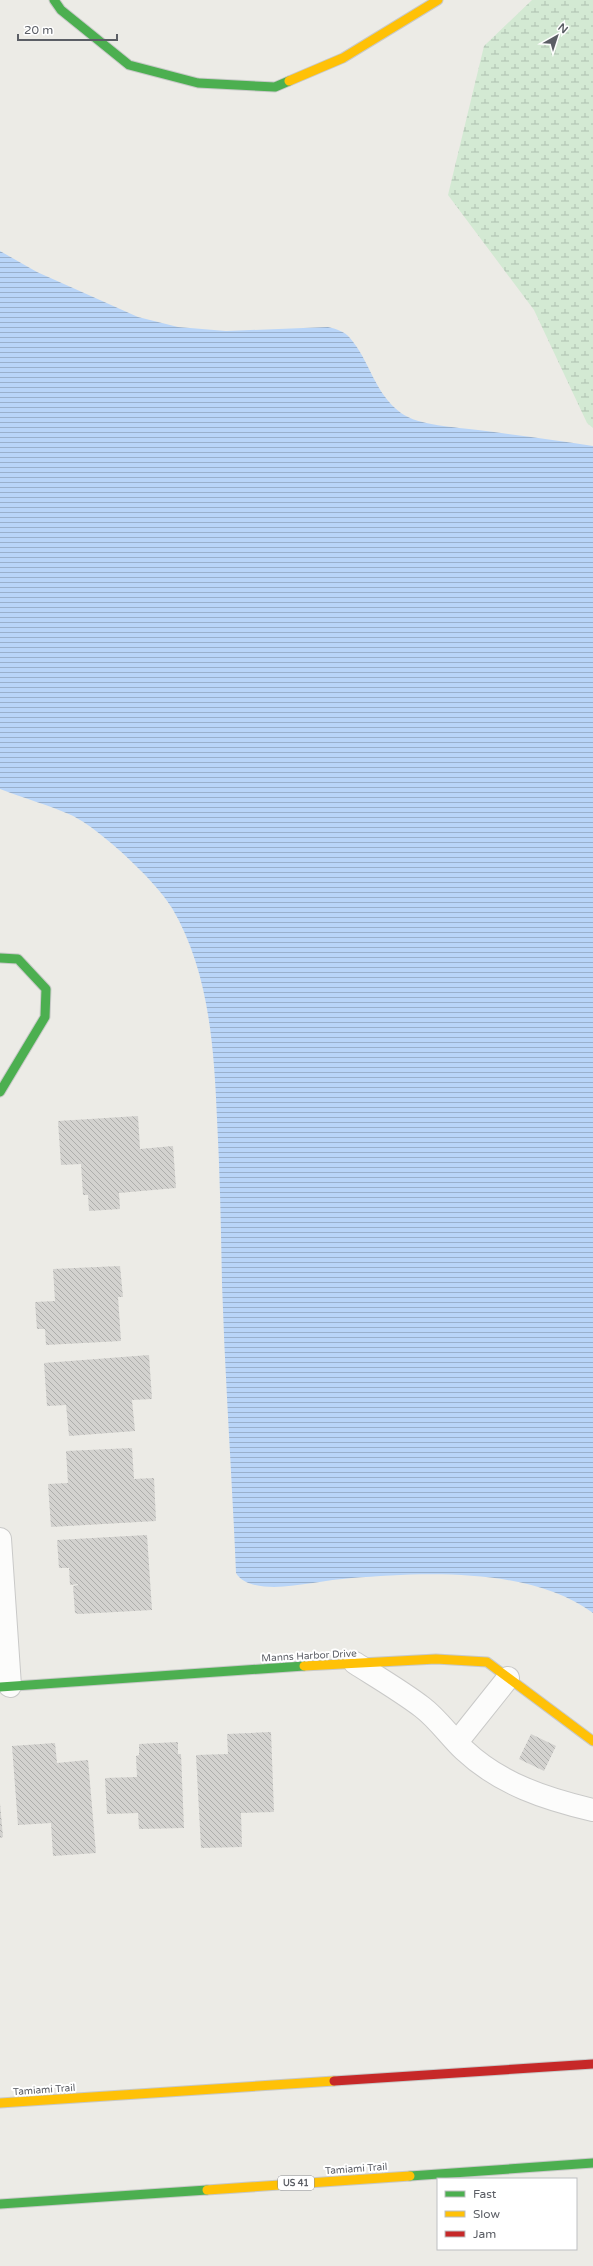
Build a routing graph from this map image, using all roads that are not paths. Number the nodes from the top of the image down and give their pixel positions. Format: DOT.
graph roads {
  1 [pos="54,0"];
  2 [pos="438,0"];
  3 [pos="0,958"];
  4 [pos="0,1092"];
  5 [pos="0,1539"];
  6 [pos="356,1663"];
  7 [pos="508,1678"];
  8 [pos="5,1687"];
  9 [pos="457,1742"];
  10 [pos="593,1742"];
  11 [pos="593,1810"];
  12 [pos="593,2064"];
  13 [pos="0,2103"];
  14 [pos="593,2162"];
  15 [pos="0,2204"];
  1 -- 2 [label="street"];
  3 -- 4 [label="street"];
  5 -- 8 [label="street"];
  6 -- 7 [label="street, Manns Harbor Drive"];
  6 -- 8 [label="street, Manns Harbor Drive"];
  6 -- 9 [label="street"];
  7 -- 9 [label="street"];
  7 -- 10 [label="street, Manns Harbor Drive"];
  9 -- 11 [label="street"];
  12 -- 13 [label="street, Tamiami Trail"];
  14 -- 15 [label="street, Tamiami Trail / US 41"];
}
